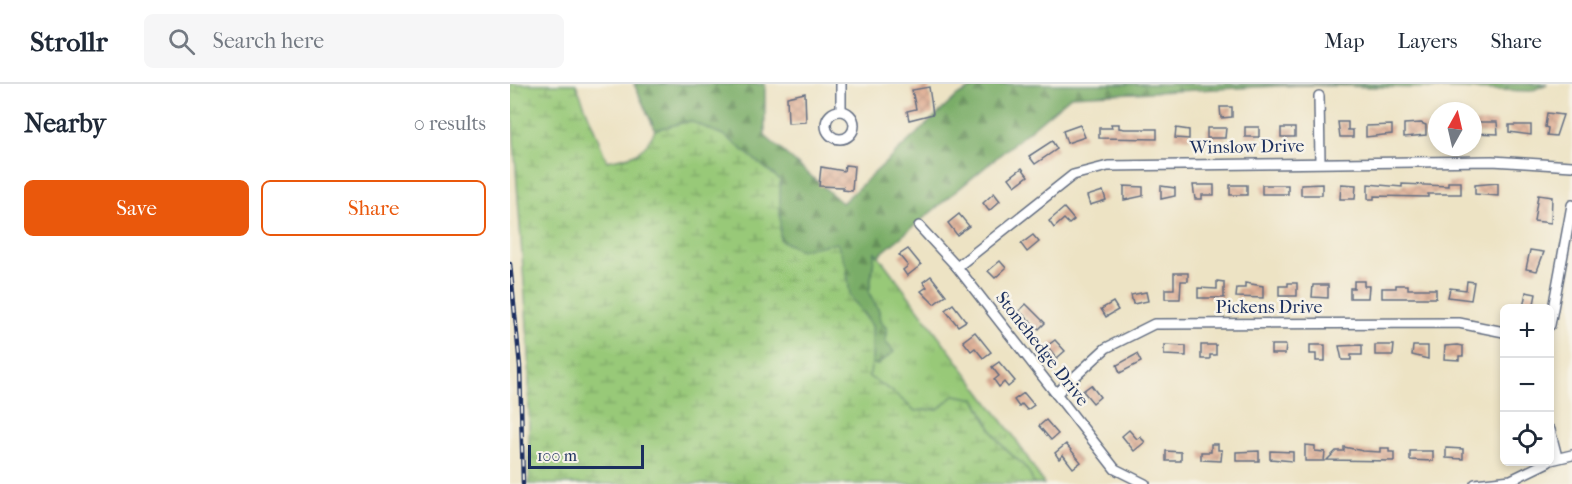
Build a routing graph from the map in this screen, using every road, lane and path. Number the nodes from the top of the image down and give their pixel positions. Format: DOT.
graph roads {
  1 [pos="841,84"];
  2 [pos="1319,96"];
  3 [pos="841,111"];
  4 [pos="1320,162"];
  5 [pos="1572,166"];
  6 [pos="1572,205"];
  7 [pos="919,226"];
  8 [pos="957,267"];
  9 [pos="1554,304"];
  10 [pos="1500,331"];
  11 [pos="1056,394"];
  12 [pos="1572,455"];
  13 [pos="1554,460"];
  14 [pos="1540,466"];
  15 [pos="1145,484"];
  16 [pos="1475,484"];
  1 -- 3 [label="street"];
  2 -- 4 [label="street"];
  4 -- 5 [label="street, Winslow Drive"];
  4 -- 8 [label="street, Winslow Drive"];
  6 -- 9 [label="street"];
  7 -- 8 [label="street, Stonehedge Drive"];
  8 -- 11 [label="street, Stonehedge Drive"];
  10 -- 11 [label="street, Pickens Drive"];
  11 -- 15 [label="street, Stonehedge Drive"];
  12 -- 13 [label="street"];
  14 -- 16 [label="street"];
}
